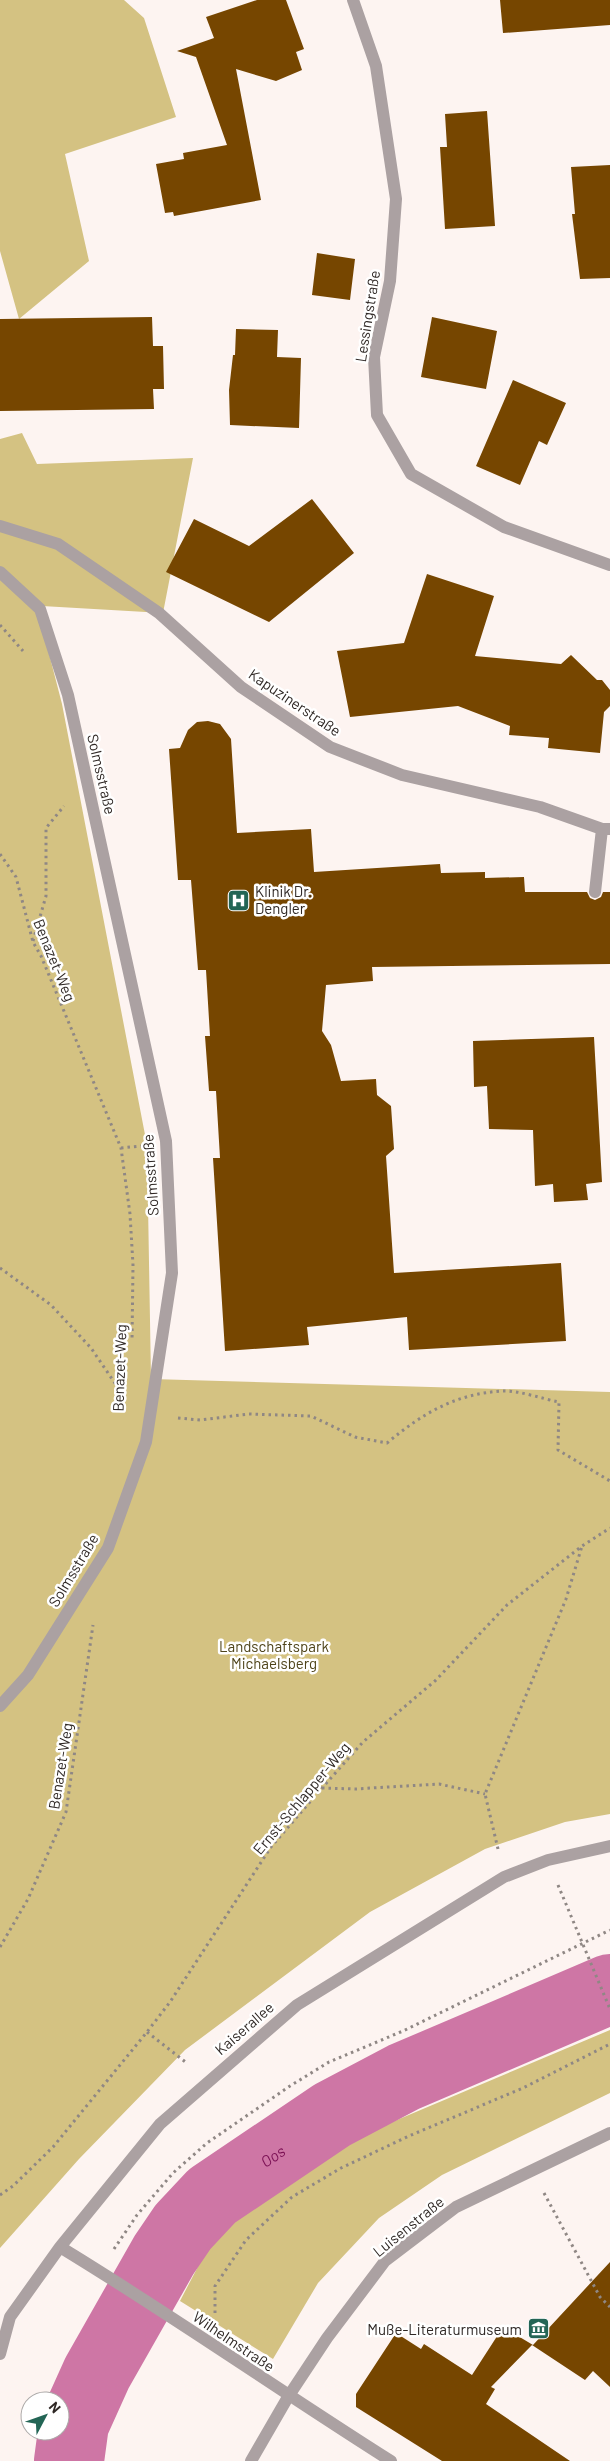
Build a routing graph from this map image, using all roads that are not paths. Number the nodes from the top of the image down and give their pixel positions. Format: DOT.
graph roads {
  1 [pos="353,0"];
  2 [pos="0,526"];
  3 [pos="610,565"];
  4 [pos="0,572"];
  5 [pos="606,829"];
  6 [pos="596,892"];
  7 [pos="0,1706"];
  8 [pos="610,1846"];
  9 [pos="610,2133"];
  10 [pos="60,2247"];
  11 [pos="0,2354"];
  12 [pos="288,2397"];
  13 [pos="251,2461"];
  14 [pos="391,2461"];
  1 -- 3 [label="street, Lessingstraße"];
  2 -- 5 [label="street, Kapuzinerstraße"];
  4 -- 7 [label="street, Solmsstraße"];
  5 -- 6 [label="street"];
  8 -- 10 [label="street, Kaiserallee"];
  9 -- 12 [label="street, Luisenstraße"];
  10 -- 11 [label="street, Kaiserallee"];
  10 -- 12 [label="street, Wilhelmstraße"];
  12 -- 13 [label="street, Luisenstraße"];
  12 -- 14 [label="street, Wilhelmstraße"];
}
